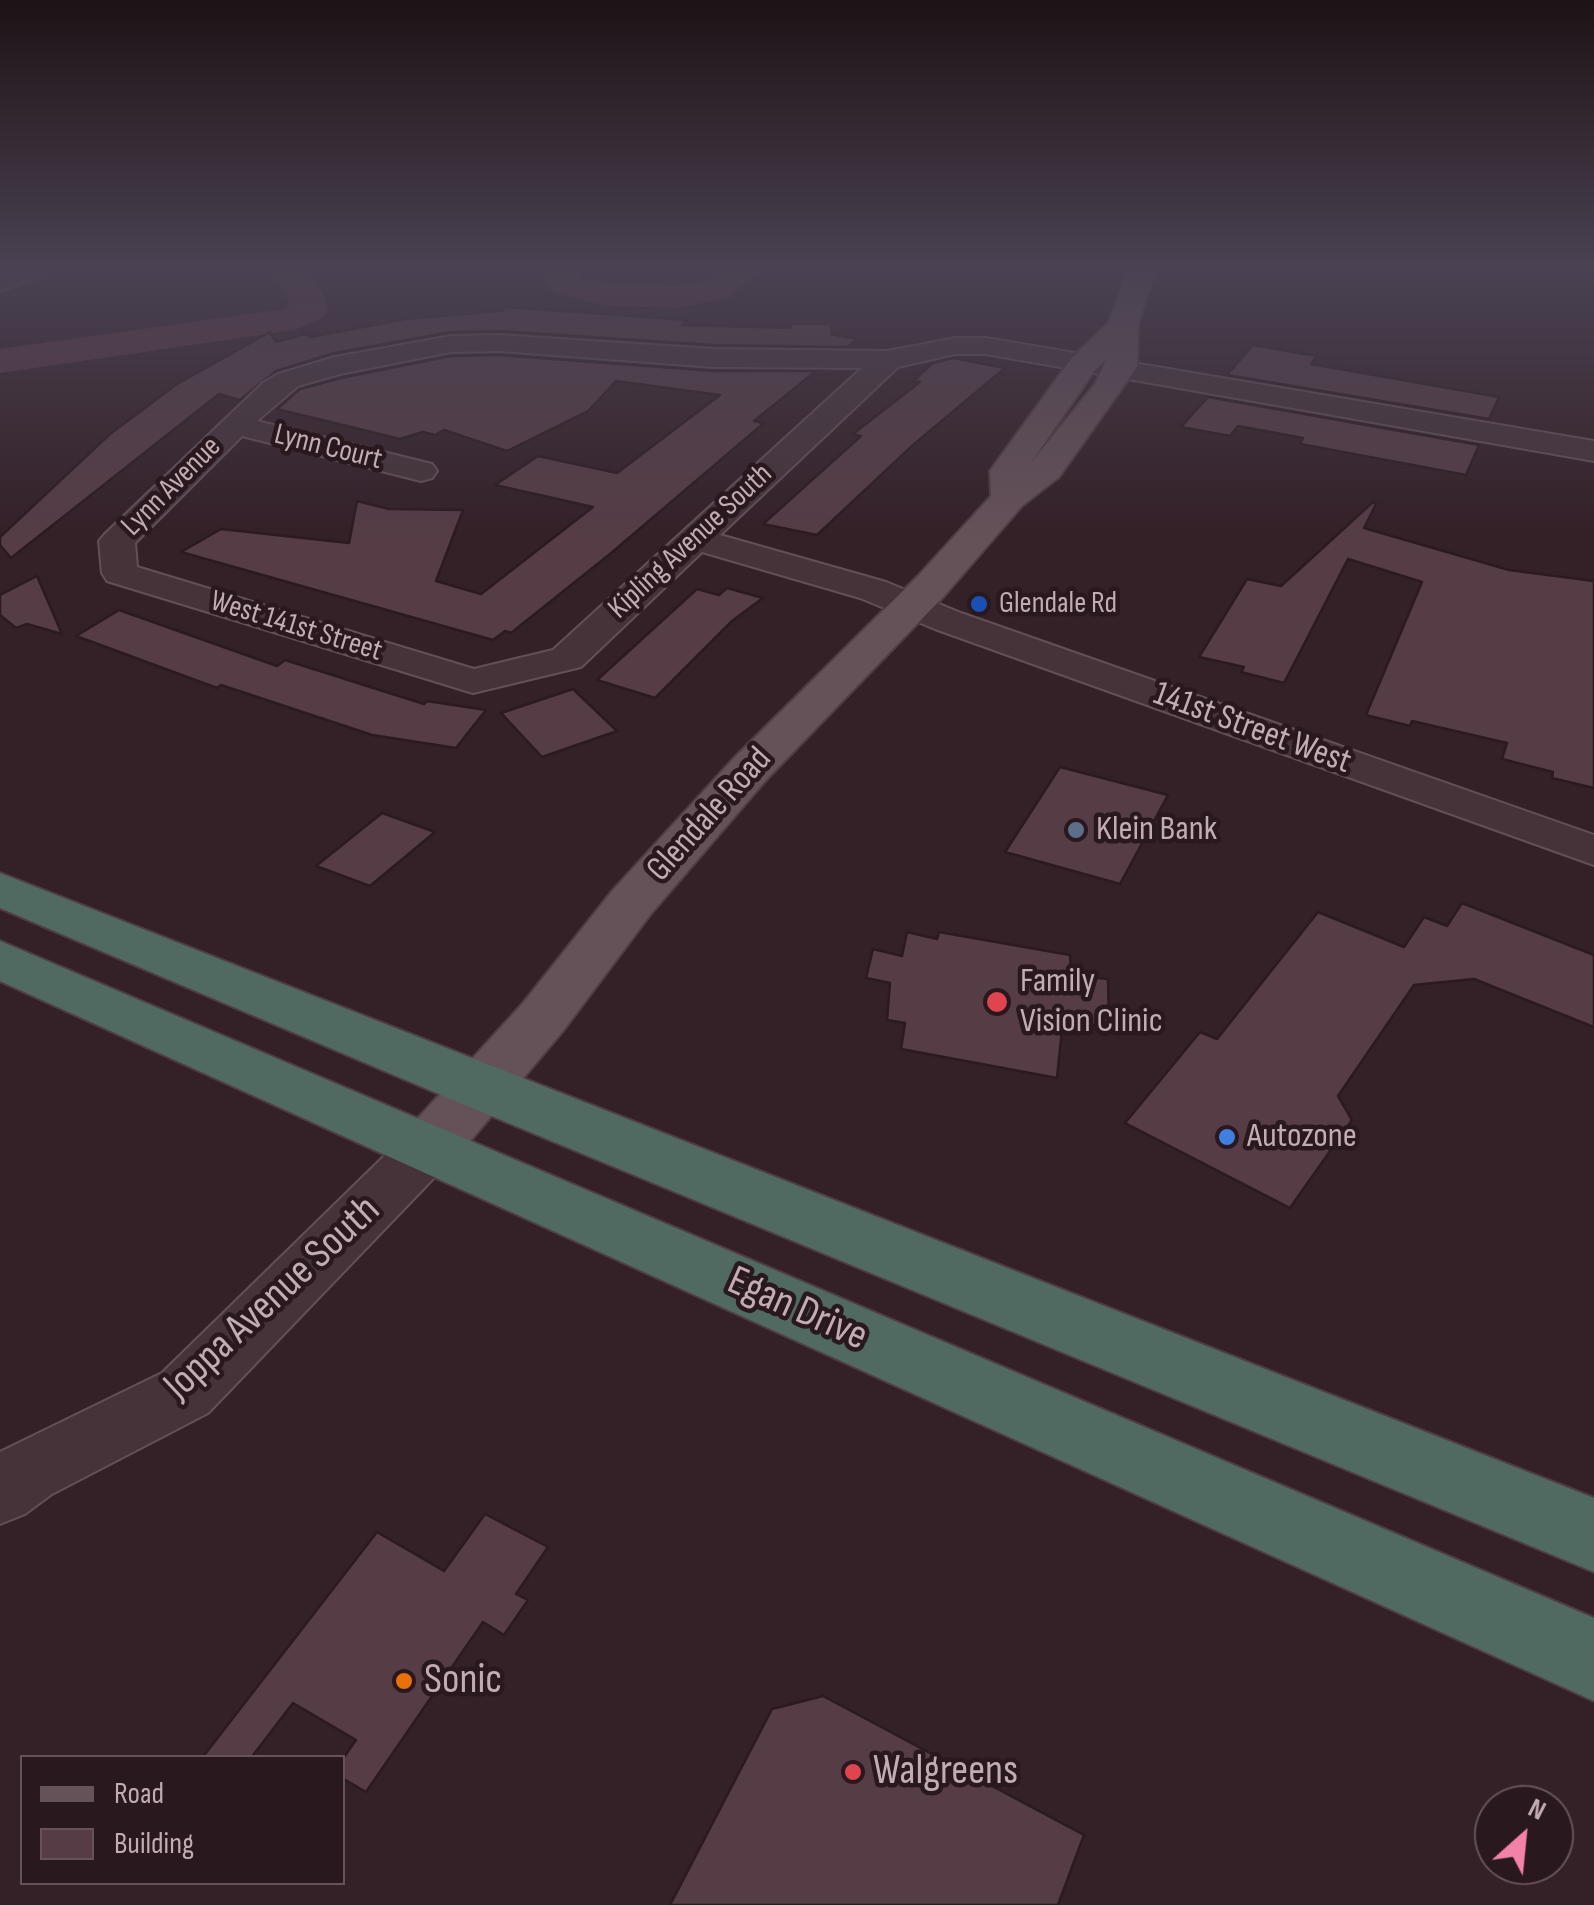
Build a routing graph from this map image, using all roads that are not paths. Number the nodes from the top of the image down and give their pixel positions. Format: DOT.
graph roads {
  1 [pos="372,360"];
  2 [pos="879,360"];
  3 [pos="888,360"];
  4 [pos="1079,360"];
  5 [pos="1121,360"];
  6 [pos="1086,361"];
  7 [pos="1121,367"];
  8 [pos="234,424"];
  9 [pos="1594,451"];
  10 [pos="422,471"];
  11 [pos="1009,498"];
  12 [pos="696,539"];
  13 [pos="120,573"];
  14 [pos="912,605"];
  15 [pos="472,682"];
  16 [pos="1594,851"];
  17 [pos="0,889"];
  18 [pos="0,959"];
  19 [pos="481,1088"];
  20 [pos="429,1147"];
  21 [pos="1069,1430"];
  22 [pos="0,1492"];
  23 [pos="1594,1535"];
  24 [pos="1594,1622"];
  25 [pos="1594,1660"];
  1 -- 8 [label="street, Lynn Avenue"];
  2 -- 3 [label="street, Lynn Avenue"];
  3 -- 12 [label="street, Kipling Avenue South"];
  4 -- 6 [label="street, Lynn Avenue"];
  5 -- 7 [label="main road, Glendale Road"];
  6 -- 7 [label="street, Lynn Avenue"];
  6 -- 11 [label="main road, Glendale Road"];
  7 -- 9 [label="street, Lynn Avenue"];
  7 -- 11 [label="main road, Glendale Road"];
  8 -- 10 [label="street, Lynn Court"];
  8 -- 13 [label="street, Lynn Avenue"];
  11 -- 14 [label="main road, Glendale Road"];
  12 -- 14 [label="street"];
  12 -- 15 [label="street, Kipling Avenue South"];
  13 -- 15 [label="street, West 141st Street"];
  14 -- 16 [label="street, 141st Street West"];
  14 -- 19 [label="main road, Glendale Road"];
  17 -- 19 [label="highway"];
  18 -- 20 [label="highway, Egan Drive"];
  19 -- 20 [label="main road, Glendale Road"];
  19 -- 23 [label="highway"];
  20 -- 21 [label="highway, Egan Drive"];
  20 -- 22 [label="street, Joppa Avenue South"];
  21 -- 24 [label="highway"];
  21 -- 25 [label="highway, Egan Drive"];
}
